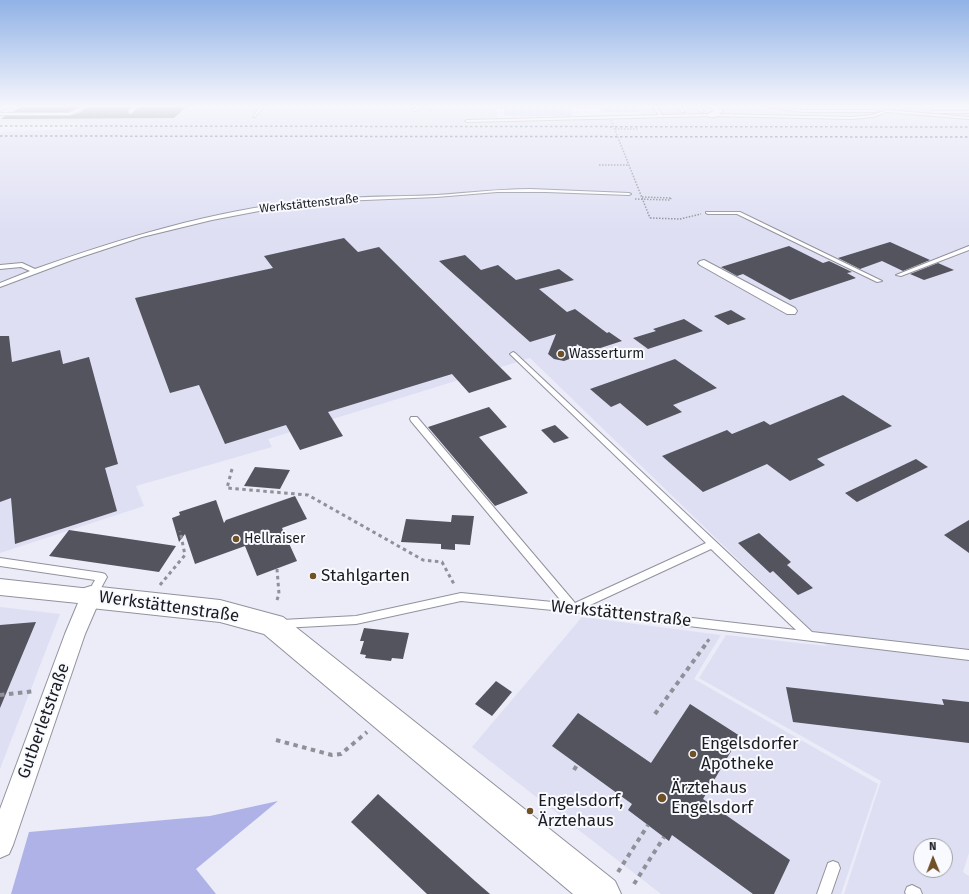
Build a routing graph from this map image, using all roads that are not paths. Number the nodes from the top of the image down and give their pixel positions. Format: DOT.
graph roads {
  1 [pos="629,194"];
  2 [pos="708,213"];
  3 [pos="969,248"];
  4 [pos="704,263"];
  5 [pos="0,267"];
  6 [pos="34,271"];
  7 [pos="899,275"];
  8 [pos="880,281"];
  9 [pos="0,285"];
  10 [pos="791,311"];
  11 [pos="513,354"];
  12 [pos="414,419"];
  13 [pos="713,544"];
  14 [pos="0,562"];
  15 [pos="0,587"];
  16 [pos="91,597"];
  17 [pos="573,608"];
  18 [pos="275,612"];
  19 [pos="808,635"];
  20 [pos="969,654"];
  21 [pos="0,845"];
  22 [pos="833,868"];
  23 [pos="618,883"];
  24 [pos="824,894"];
  1 -- 6 [label="lane, Werkstättenstraße"];
  2 -- 8 [label="lane"];
  3 -- 7 [label="lane"];
  4 -- 10 [label="street"];
  5 -- 6 [label="lane"];
  6 -- 9 [label="lane, Werkstättenstraße"];
  11 -- 13 [label="lane"];
  12 -- 17 [label="lane"];
  13 -- 17 [label="lane"];
  13 -- 19 [label="lane"];
  14 -- 16 [label="lane, Werkstättenstraße"];
  15 -- 16 [label="street"];
  16 -- 18 [label="street, Werkstättenstraße"];
  16 -- 21 [label="street, Gutberletstraße"];
  17 -- 18 [label="lane, Werkstättenstraße"];
  17 -- 19 [label="lane, Werkstättenstraße"];
  18 -- 23 [label="street, Werkstättenstraße"];
  19 -- 20 [label="lane, Werkstättenstraße"];
  22 -- 24 [label="lane"];
}
